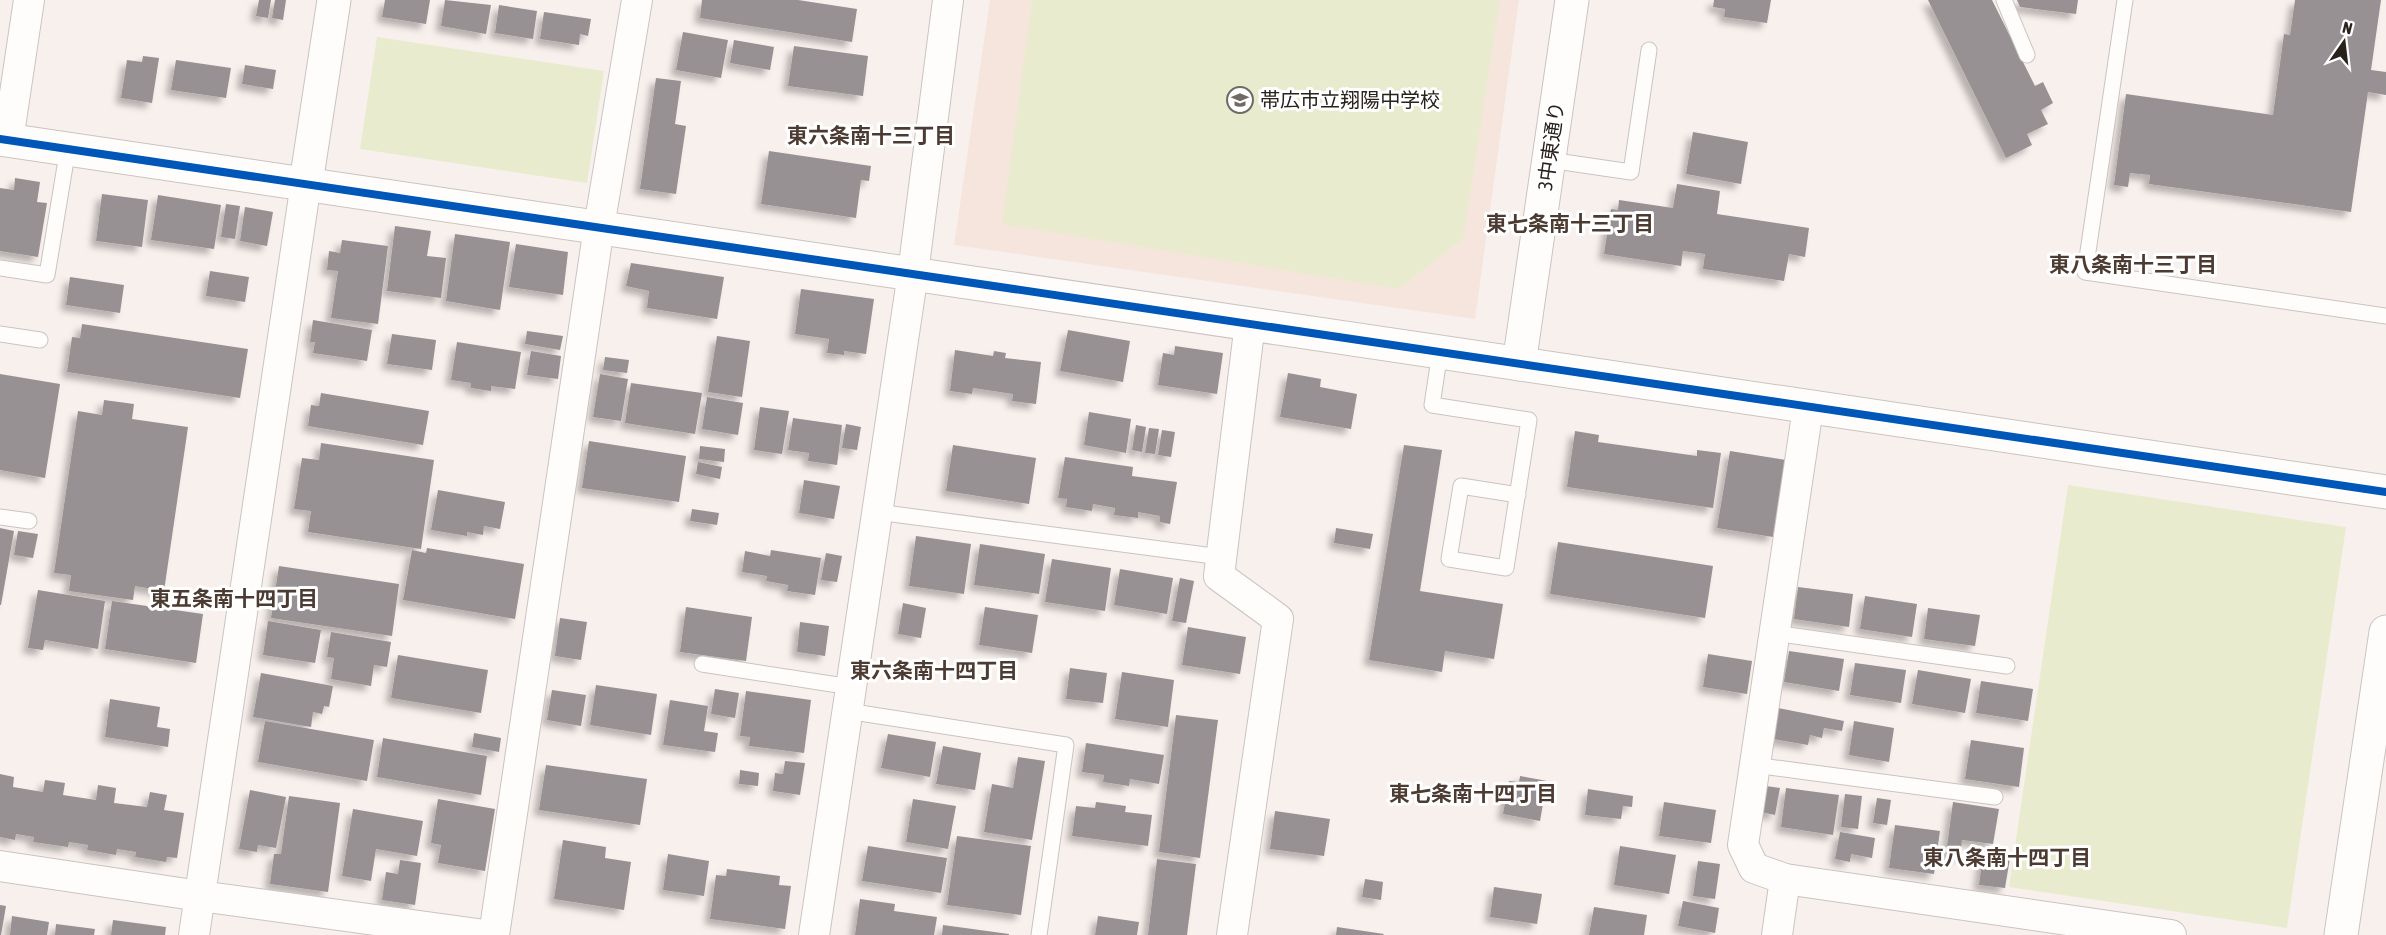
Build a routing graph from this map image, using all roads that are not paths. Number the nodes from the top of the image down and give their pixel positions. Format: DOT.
graph roads {
  1 [pos="29,0"];
  2 [pos="334,0"];
  3 [pos="638,0"];
  4 [pos="948,0"];
  5 [pos="1572,0"];
  6 [pos="2004,0"];
  7 [pos="2125,0"];
  8 [pos="1649,50"];
  9 [pos="2027,55"];
  10 [pos="4,139"];
  11 [pos="68,148"];
  12 [pos="1549,160"];
  13 [pos="306,183"];
  14 [pos="598,227"];
  15 [pos="0,268"];
  16 [pos="913,273"];
  17 [pos="2386,316"];
  18 [pos="1250,322"];
  19 [pos="0,334"];
  20 [pos="40,340"];
  21 [pos="1440,352"];
  22 [pos="1519,364"];
  23 [pos="1808,408"];
  24 [pos="2386,492"];
  25 [pos="1518,495"];
  26 [pos="877,512"];
  27 [pos="0,517"];
  28 [pos="29,521"];
  29 [pos="1221,558"];
  30 [pos="2386,632"];
  31 [pos="1774,633"];
  32 [pos="702,664"];
  33 [pos="2007,666"];
  34 [pos="849,699"];
  35 [pos="1754,765"];
  36 [pos="1995,797"];
  37 [pos="0,866"];
  38 [pos="1785,879"];
  39 [pos="200,896"];
  40 [pos="2124,932"];
  41 [pos="194,935"];
  42 [pos="485,935"];
  43 [pos="494,935"];
  44 [pos="814,935"];
  45 [pos="1039,935"];
  46 [pos="1232,935"];
  47 [pos="1777,935"];
  48 [pos="2171,935"];
  49 [pos="2342,935"];
  1 -- 10 [label="street"];
  2 -- 13 [label="street"];
  3 -- 14 [label="street"];
  4 -- 16 [label="street"];
  5 -- 12 [label="street, 3中東通り"];
  6 -- 9 [label="lane"];
  7 -- 17 [label="lane"];
  8 -- 12 [label="lane"];
  10 -- 11 [label="street"];
  11 -- 13 [label="street"];
  11 -- 15 [label="lane"];
  12 -- 22 [label="street, 3中東通り"];
  13 -- 14 [label="street"];
  13 -- 39 [label="street"];
  14 -- 16 [label="street"];
  14 -- 43 [label="street"];
  16 -- 18 [label="street"];
  16 -- 26 [label="street"];
  18 -- 21 [label="street"];
  18 -- 29 [label="street"];
  19 -- 20 [label="lane"];
  21 -- 22 [label="street"];
  21 -- 25 [label="lane"];
  22 -- 23 [label="street"];
  23 -- 24 [label="street"];
  23 -- 31 [label="street"];
  25 -- 25 [label="lane"];
  26 -- 29 [label="lane"];
  26 -- 34 [label="street"];
  27 -- 28 [label="lane"];
  29 -- 46 [label="street"];
  30 -- 49 [label="street"];
  31 -- 33 [label="lane"];
  31 -- 35 [label="street"];
  32 -- 34 [label="lane"];
  34 -- 44 [label="street"];
  34 -- 45 [label="lane"];
  35 -- 36 [label="lane"];
  35 -- 38 [label="street"];
  37 -- 39 [label="street"];
  38 -- 40 [label="street"];
  38 -- 47 [label="street"];
  39 -- 41 [label="street"];
  39 -- 42 [label="street"];
  40 -- 48 [label="street"];
}
